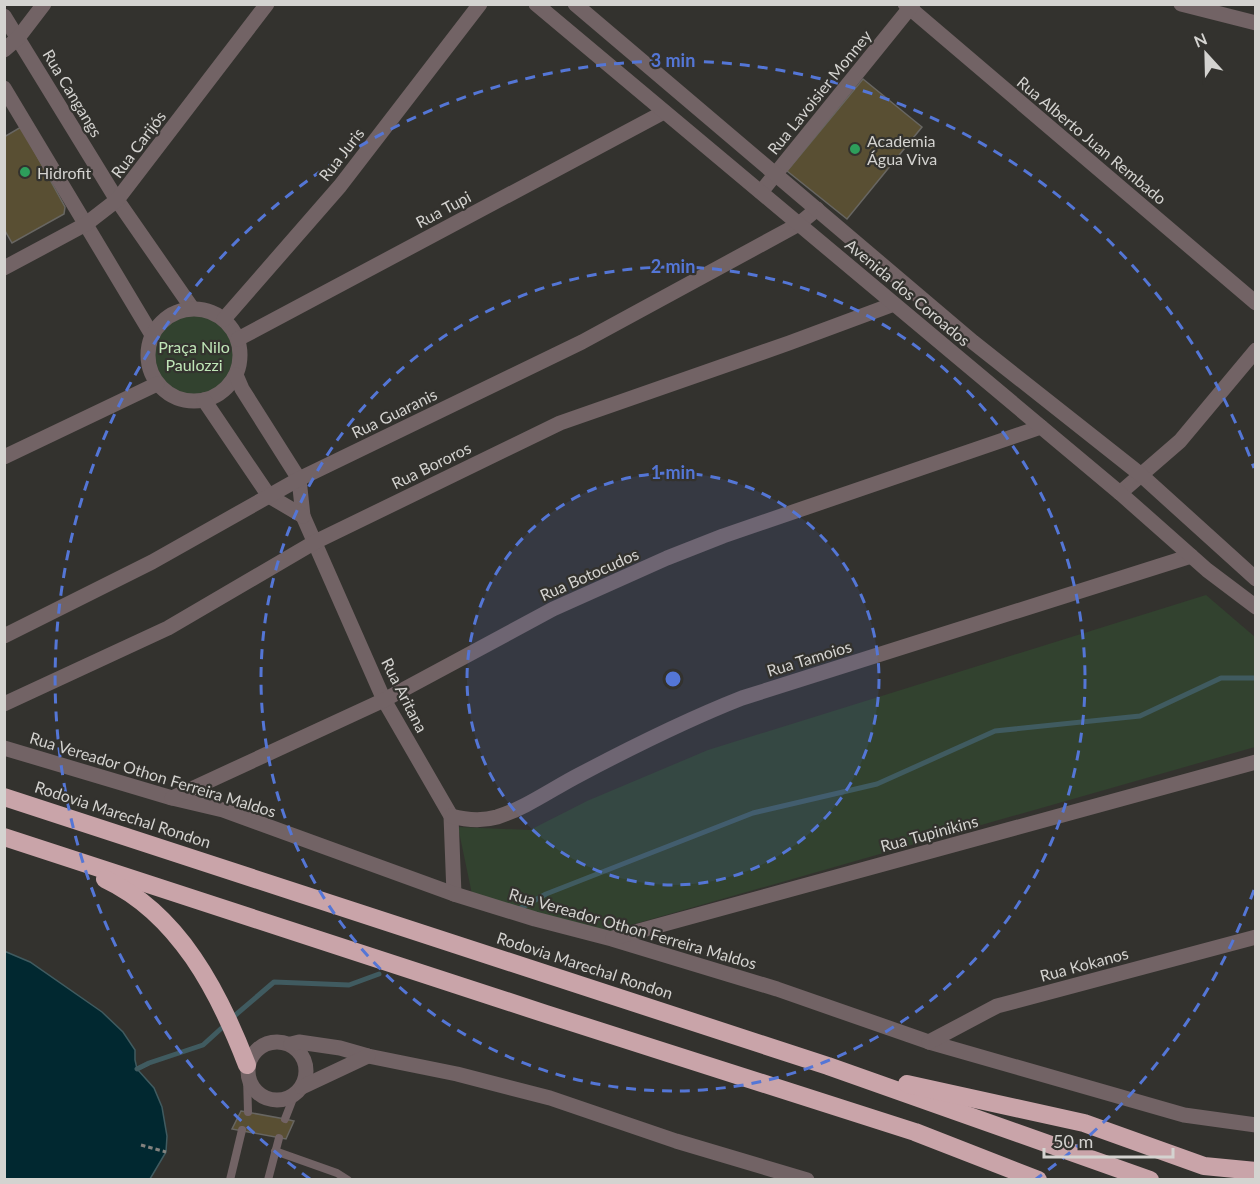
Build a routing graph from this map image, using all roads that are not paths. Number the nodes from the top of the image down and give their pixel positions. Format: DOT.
graph roads {
  1 [pos="44,4"];
  2 [pos="267,4"];
  3 [pos="480,4"];
  4 [pos="536,4"];
  5 [pos="575,4"];
  6 [pos="1181,4"];
  7 [pos="909,6"];
  8 [pos="4,16"];
  9 [pos="1256,23"];
  10 [pos="18,38"];
  11 [pos="4,50"];
  12 [pos="4,88"];
  13 [pos="664,112"];
  14 [pos="776,173"];
  15 [pos="761,192"];
  16 [pos="117,200"];
  17 [pos="818,209"];
  18 [pos="86,224"];
  19 [pos="799,224"];
  20 [pos="4,268"];
  21 [pos="1256,303"];
  22 [pos="894,304"];
  23 [pos="192,308"];
  24 [pos="224,320"];
  25 [pos="152,335"];
  26 [pos="238,339"];
  27 [pos="1256,350"];
  28 [pos="236,375"];
  29 [pos="158,384"];
  30 [pos="204,400"];
  31 [pos="1041,428"];
  32 [pos="4,457"];
  33 [pos="1140,474"];
  34 [pos="299,479"];
  35 [pos="1120,493"];
  36 [pos="269,496"];
  37 [pos="303,516"];
  38 [pos="315,542"];
  39 [pos="1191,556"];
  40 [pos="1256,579"];
  41 [pos="1256,607"];
  42 [pos="4,636"];
  43 [pos="384,700"];
  44 [pos="4,704"];
  45 [pos="4,748"];
  46 [pos="1256,762"];
  47 [pos="4,796"];
  48 [pos="172,798"];
  49 [pos="452,816"];
  50 [pos="4,837"];
  51 [pos="24,843"];
  52 [pos="454,894"];
  53 [pos="1256,938"];
  54 [pos="612,939"];
  55 [pos="929,1042"];
  56 [pos="291,1044"];
  57 [pos="369,1056"];
  58 [pos="828,1066"];
  59 [pos="247,1071"];
  60 [pos="298,1091"];
  61 [pos="248,1112"];
  62 [pos="285,1119"];
  63 [pos="1256,1125"];
  64 [pos="242,1130"];
  65 [pos="915,1132"];
  66 [pos="279,1138"];
  67 [pos="275,1151"];
  68 [pos="1256,1172"];
  69 [pos="230,1179"];
  70 [pos="268,1179"];
  71 [pos="348,1179"];
  72 [pos="807,1179"];
  73 [pos="1007,1179"];
  74 [pos="1038,1179"];
  75 [pos="1150,1179"];
  1 -- 10 [label="street"];
  2 -- 16 [label="street, Rua Carijós"];
  3 -- 24 [label="street, Rua Juris"];
  4 -- 13 [label="street, Avenida dos Coroados"];
  5 -- 14 [label="street, Avenida dos Coroados"];
  6 -- 9 [label="street"];
  7 -- 14 [label="street, Rua Lavoisier Monney"];
  7 -- 21 [label="street, Rua Alberto Juan Rembado"];
  8 -- 10 [label="street, Rua Cangangs"];
  10 -- 11 [label="street"];
  10 -- 16 [label="street, Rua Cangangs"];
  12 -- 18 [label="street"];
  13 -- 15 [label="street, Avenida dos Coroados"];
  13 -- 26 [label="street, Rua Tupi"];
  14 -- 15 [label="street, Rua Lavoisier Monney"];
  14 -- 17 [label="street, Avenida dos Coroados"];
  15 -- 19 [label="street, Avenida dos Coroados"];
  16 -- 18 [label="street, Rua Carijós"];
  16 -- 23 [label="street, Rua Cangangs"];
  17 -- 19 [label="street, Rua Guaranis"];
  17 -- 33 [label="street, Avenida dos Coroados"];
  18 -- 20 [label="street, Rua Carijós"];
  18 -- 25 [label="street"];
  19 -- 22 [label="street, Avenida dos Coroados"];
  19 -- 34 [label="street, Rua Guaranis"];
  22 -- 31 [label="street, Avenida dos Coroados"];
  22 -- 38 [label="street, Rua Bororos"];
  23 -- 24 [label="street"];
  23 -- 25 [label="street"];
  24 -- 26 [label="street"];
  25 -- 29 [label="street"];
  26 -- 28 [label="street"];
  27 -- 33 [label="street"];
  28 -- 30 [label="street"];
  28 -- 34 [label="street, Rua Aritana"];
  29 -- 30 [label="street"];
  29 -- 32 [label="street"];
  30 -- 36 [label="street"];
  31 -- 35 [label="street, Avenida dos Coroados"];
  31 -- 43 [label="street, Rua Botocudos"];
  33 -- 35 [label="street"];
  33 -- 40 [label="street, Avenida dos Coroados"];
  34 -- 36 [label="street, Rua Guaranis"];
  34 -- 37 [label="street, Rua Aritana"];
  35 -- 39 [label="street, Avenida dos Coroados"];
  36 -- 37 [label="street"];
  36 -- 42 [label="street, Rua Guaranis"];
  37 -- 38 [label="street, Rua Aritana"];
  38 -- 43 [label="street, Rua Aritana"];
  38 -- 44 [label="street, Rua Bororos"];
  39 -- 41 [label="street, Avenida dos Coroados"];
  39 -- 49 [label="street, Rua Tamoios"];
  43 -- 48 [label="street, Rua Botocudos"];
  43 -- 49 [label="street, Rua Aritana"];
  45 -- 48 [label="street, Rua Vereador Othon Ferreira Maldos"];
  46 -- 54 [label="street, Rua Tupinikins"];
  47 -- 58 [label="highway, Rodovia Marechal Rondon"];
  48 -- 52 [label="street, Rua Vereador Othon Ferreira Maldos"];
  49 -- 52 [label="street, Rua Aritana"];
  50 -- 51 [label="highway"];
  51 -- 59 [label="highway"];
  51 -- 65 [label="highway"];
  52 -- 54 [label="street, Rua Vereador Othon Ferreira Maldos"];
  53 -- 55 [label="street, Rua Kokanos"];
  54 -- 55 [label="street, Rua Vereador Othon Ferreira Maldos"];
  55 -- 63 [label="street, Rua Vereador Othon Ferreira Maldos"];
  56 -- 57 [label="street"];
  56 -- 59 [label="street"];
  56 -- 60 [label="street"];
  57 -- 60 [label="street"];
  57 -- 72 [label="street"];
  58 -- 68 [label="highway"];
  58 -- 75 [label="highway, Rodovia Marechal Rondon"];
  59 -- 60 [label="street"];
  59 -- 61 [label="lane"];
  60 -- 62 [label="lane"];
  64 -- 69 [label="lane"];
  65 -- 73 [label="highway"];
  65 -- 74 [label="highway"];
  66 -- 67 [label="lane"];
  67 -- 70 [label="lane"];
  67 -- 71 [label="lane"];
}
